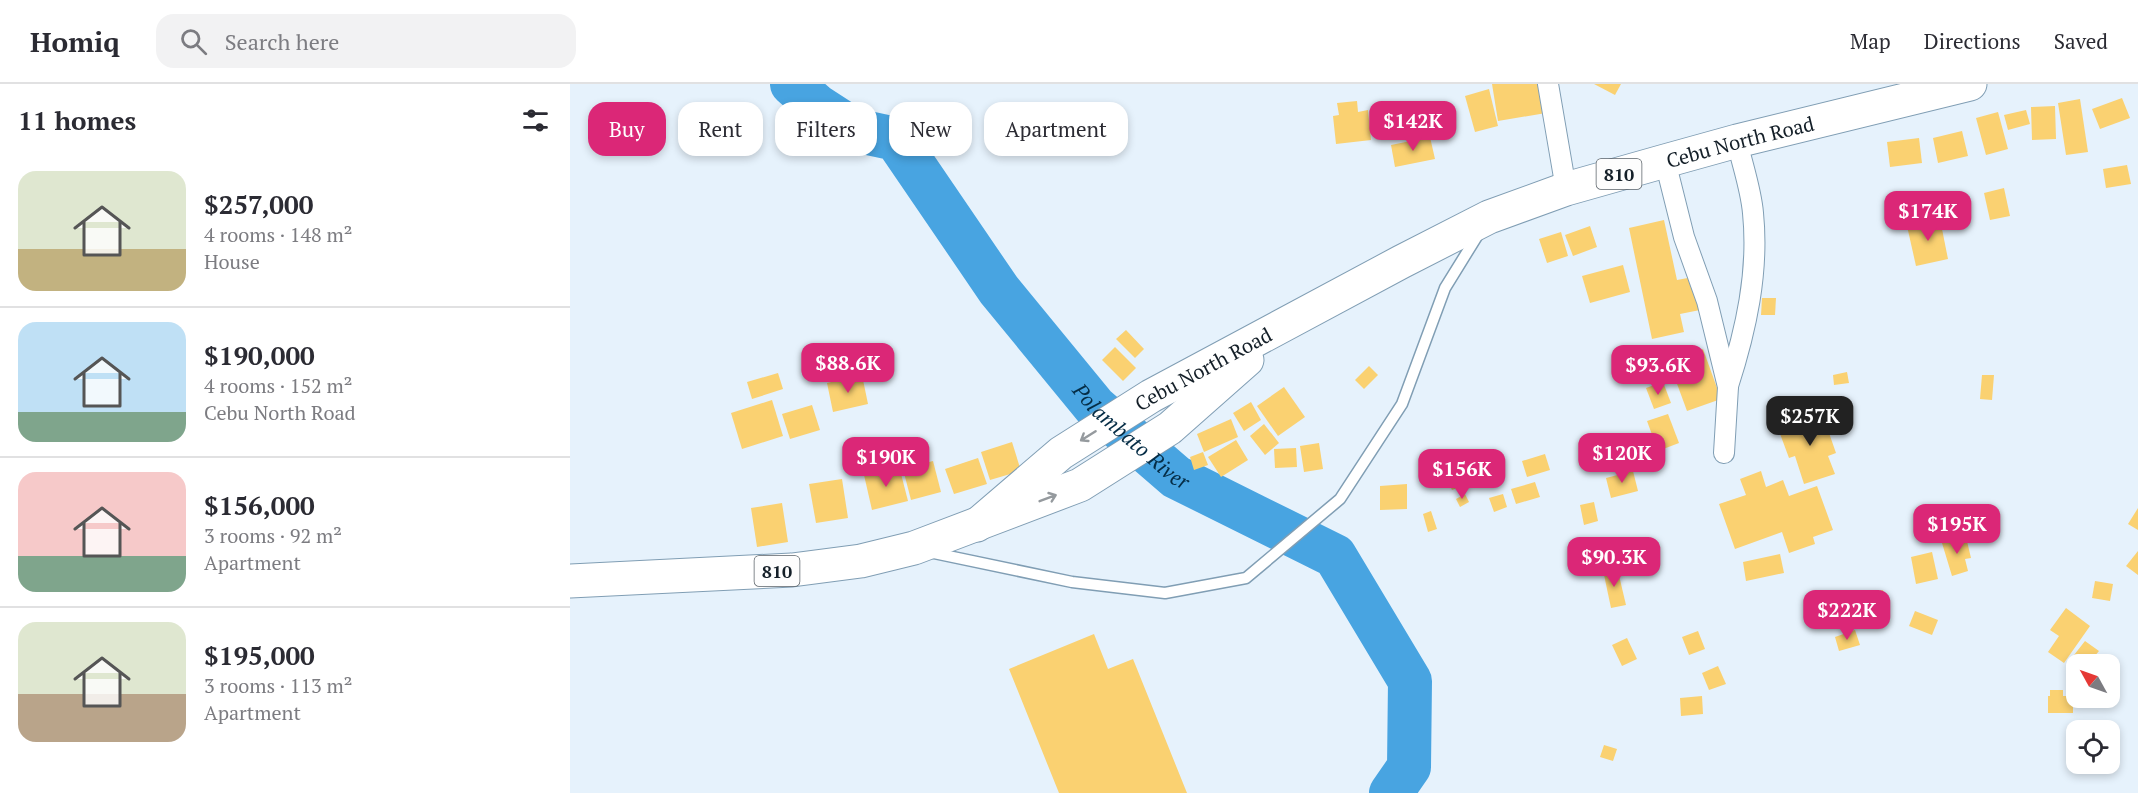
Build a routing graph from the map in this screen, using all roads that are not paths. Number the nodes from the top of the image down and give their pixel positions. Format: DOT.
graph roads {
  1 [pos="1548,84"];
  2 [pos="1959,85"];
  3 [pos="1737,141"];
  4 [pos="1665,161"];
  5 [pos="1566,189"];
  6 [pos="1489,217"];
  7 [pos="1289,323"];
  8 [pos="1728,387"];
  9 [pos="1724,453"];
  10 [pos="977,525"];
  11 [pos="914,548"];
  12 [pos="570,581"];
  1 -- 5 [label="street"];
  2 -- 3 [label="highway, Cebu North Road / 810"];
  3 -- 4 [label="highway, Cebu North Road / 810"];
  3 -- 8 [label="street"];
  4 -- 5 [label="highway, Cebu North Road / 810"];
  4 -- 8 [label="street"];
  5 -- 6 [label="highway, Cebu North Road / 810"];
  6 -- 7 [label="highway, Cebu North Road / 810"];
  6 -- 11 [label="lane"];
  7 -- 10 [label="highway, Cebu North Road / 810, one-way"];
  10 -- 7 [label="highway, Cebu North Road / 810, one-way"];
  8 -- 9 [label="street"];
  10 -- 11 [label="highway, Cebu North Road / 810"];
  11 -- 12 [label="highway, Cebu North Road / 810"];
}
